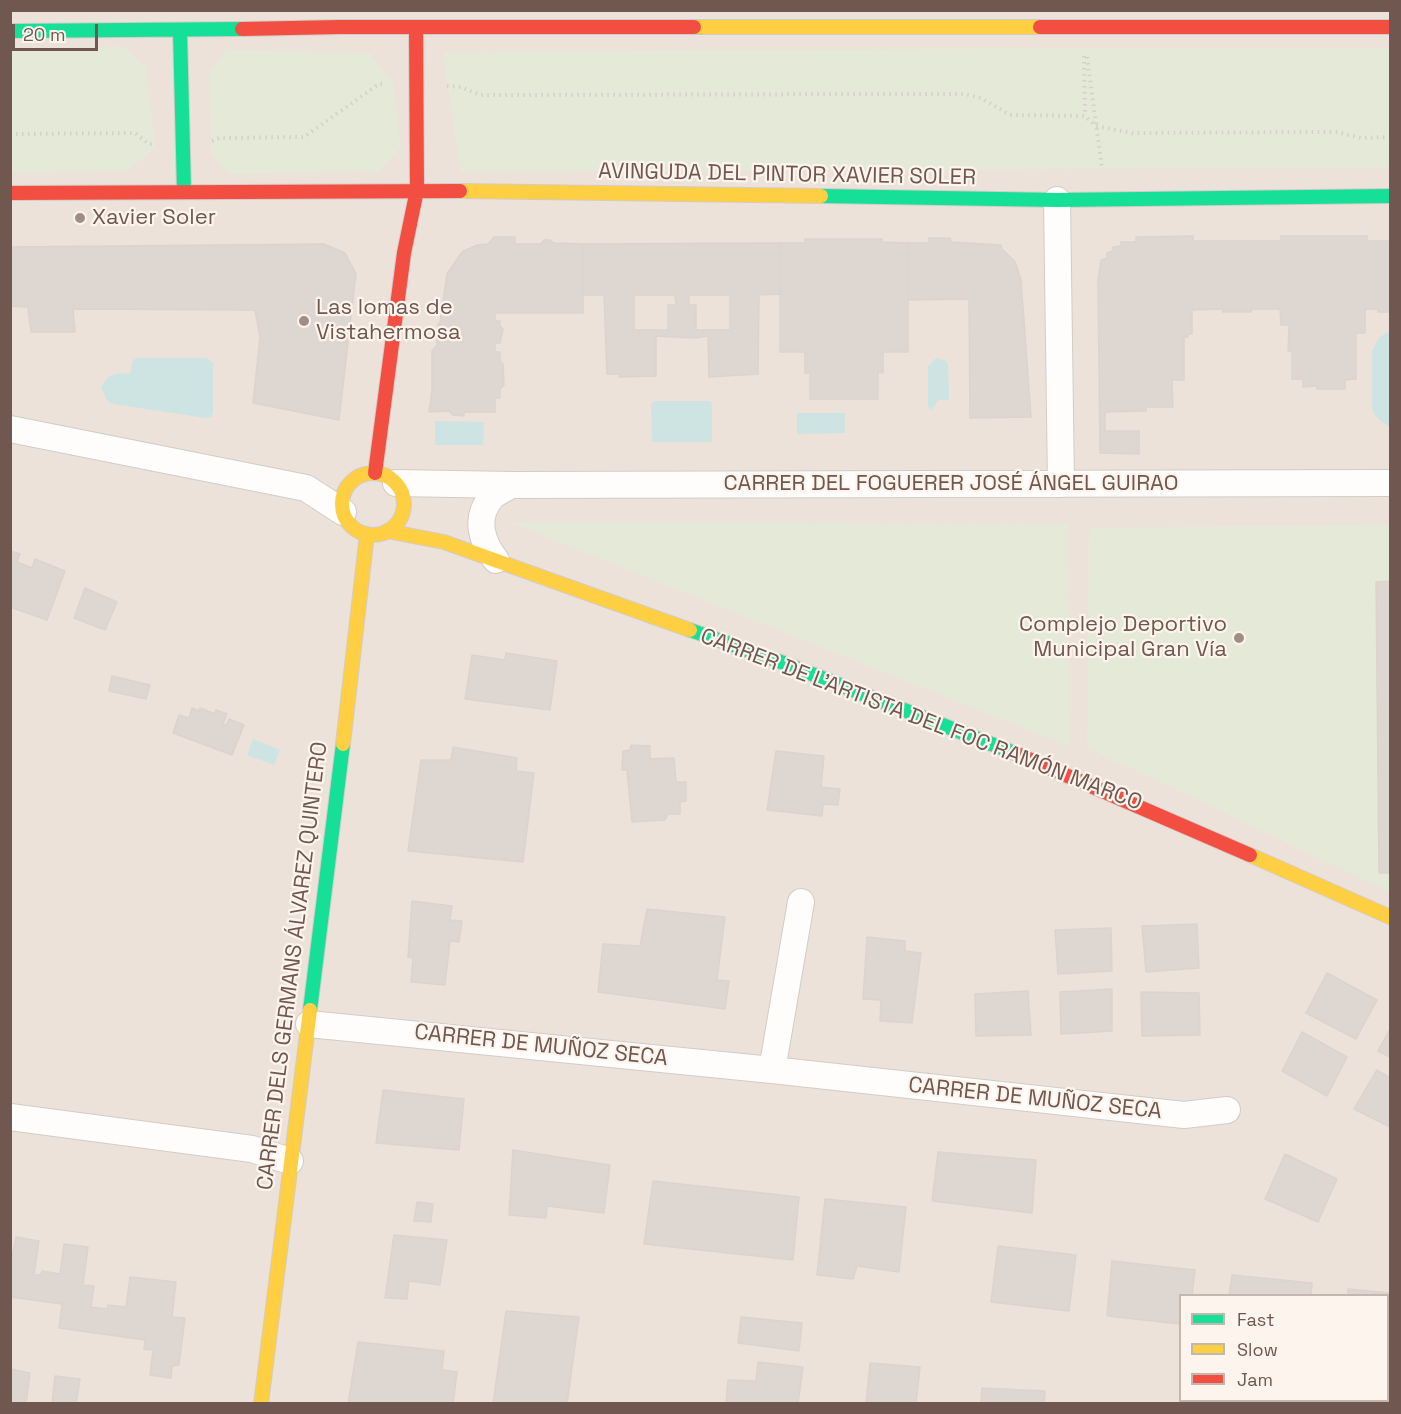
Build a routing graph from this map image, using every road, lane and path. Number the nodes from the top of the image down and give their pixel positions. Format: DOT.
graph roads {
  1 [pos="348,10"];
  2 [pos="415,10"];
  3 [pos="1026,19"];
  4 [pos="340,27"];
  5 [pos="1083,27"];
  6 [pos="1390,27"];
  7 [pos="416,28"];
  8 [pos="10,31"];
  9 [pos="180,31"];
  10 [pos="417,86"];
  11 [pos="1085,116"];
  12 [pos="1096,126"];
  13 [pos="10,134"];
  14 [pos="1390,137"];
  15 [pos="182,145"];
  16 [pos="417,190"];
  17 [pos="184,191"];
  18 [pos="10,193"];
  19 [pos="1390,196"];
  20 [pos="1106,199"];
  21 [pos="1057,200"];
  22 [pos="10,429"];
  23 [pos="386,478"];
  24 [pos="1390,483"];
  25 [pos="1061,484"];
  26 [pos="511,485"];
  27 [pos="343,512"];
  28 [pos="411,518"];
  29 [pos="387,531"];
  30 [pos="367,534"];
  31 [pos="444,542"];
  32 [pos="496,560"];
  33 [pos="801,902"];
  34 [pos="1390,917"];
  35 [pos="309,1024"];
  36 [pos="772,1070"];
  37 [pos="1227,1110"];
  38 [pos="10,1117"];
  39 [pos="290,1161"];
  40 [pos="261,1404"];
  1 -- 4 [label="main road"];
  2 -- 7 [label="main road"];
  3 -- 5 [label="main road"];
  3 -- 7 [label="main road"];
  4 -- 7 [label="main road"];
  4 -- 9 [label="main road"];
  5 -- 6 [label="main road"];
  5 -- 11 [label="path"];
  5 -- 12 [label="path"];
  7 -- 10 [label="main road"];
  8 -- 9 [label="main road"];
  9 -- 15 [label="main road"];
  10 -- 11 [label="path"];
  10 -- 15 [label="path"];
  10 -- 16 [label="main road"];
  11 -- 12 [label="path"];
  12 -- 14 [label="path"];
  12 -- 20 [label="path"];
  13 -- 15 [label="path"];
  15 -- 17 [label="main road"];
  16 -- 17 [label="main road, AVINGUDA DEL PINTOR XAVIER SOLER"];
  16 -- 21 [label="main road, AVINGUDA DEL PINTOR XAVIER SOLER"];
  16 -- 23 [label="main road"];
  17 -- 18 [label="main road, AVINGUDA DEL PINTOR XAVIER SOLER"];
  19 -- 20 [label="main road, AVINGUDA DEL PINTOR XAVIER SOLER"];
  20 -- 21 [label="main road, AVINGUDA DEL PINTOR XAVIER SOLER"];
  21 -- 25 [label="street"];
  22 -- 27 [label="street"];
  23 -- 26 [label="street, CARRER DEL FOGUERER JOSÉ ÁNGEL GUIRAO"];
  23 -- 27 [label="main road"];
  23 -- 28 [label="main road"];
  24 -- 25 [label="street, CARRER DEL FOGUERER JOSÉ ÁNGEL GUIRAO"];
  25 -- 26 [label="street, CARRER DEL FOGUERER JOSÉ ÁNGEL GUIRAO"];
  26 -- 32 [label="street"];
  27 -- 30 [label="main road"];
  28 -- 29 [label="main road"];
  28 -- 31 [label="main road, CARRER DE L'ARTISTA DEL FOC RAMÓN MARCO"];
  29 -- 30 [label="main road"];
  29 -- 31 [label="main road, CARRER DE L'ARTISTA DEL FOC RAMÓN MARCO"];
  30 -- 35 [label="main road, CARRER DELS GERMANS ÁLVAREZ QUINTERO"];
  31 -- 32 [label="main road, CARRER DE L'ARTISTA DEL FOC RAMÓN MARCO"];
  32 -- 34 [label="main road, CARRER DE L'ARTISTA DEL FOC RAMÓN MARCO"];
  33 -- 36 [label="street"];
  35 -- 36 [label="street, CARRER DE MUÑOZ SECA"];
  35 -- 39 [label="main road, CARRER DELS GERMANS ÁLVAREZ QUINTERO"];
  36 -- 37 [label="street, CARRER DE MUÑOZ SECA"];
  38 -- 39 [label="street"];
  39 -- 40 [label="main road, CARRER DELS GERMANS ÁLVAREZ QUINTERO"];
}
